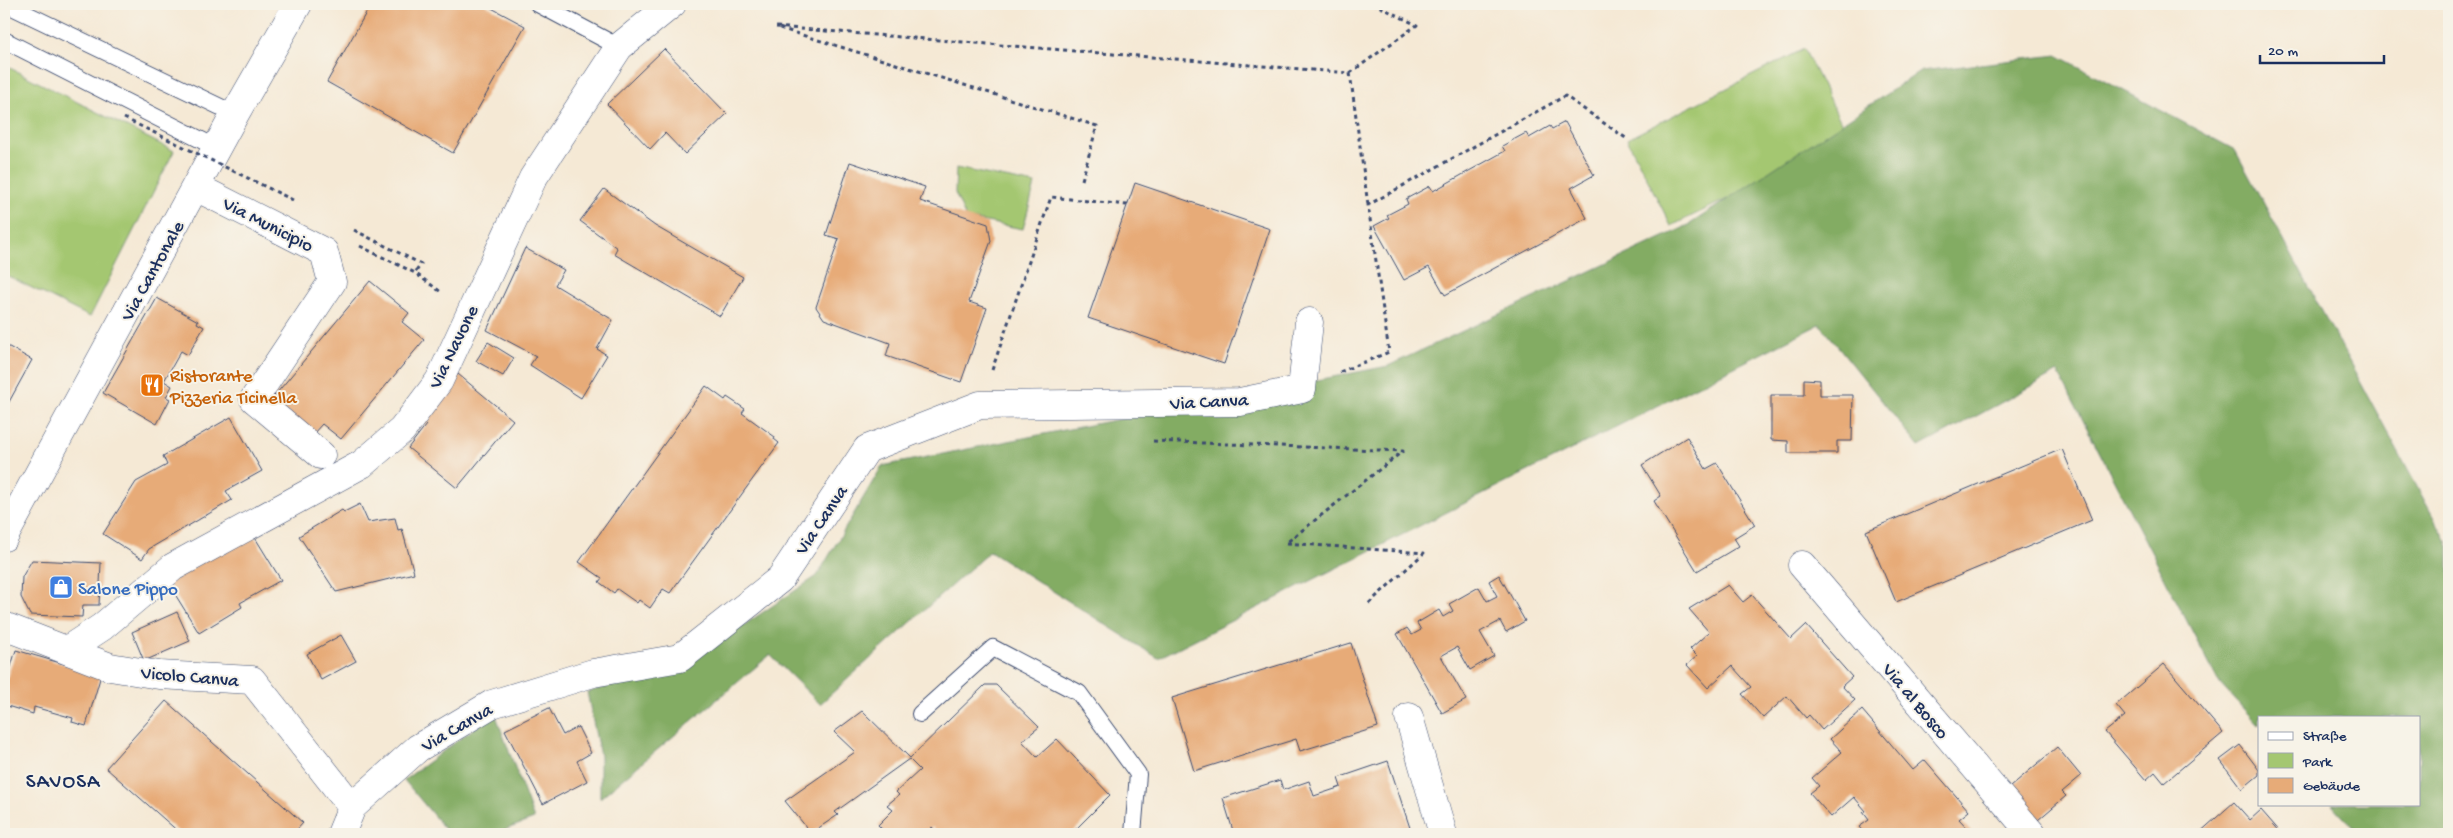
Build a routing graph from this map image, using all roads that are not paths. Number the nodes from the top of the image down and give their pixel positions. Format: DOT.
graph roads {
  1 [pos="298,4"];
  2 [pos="538,4"];
  3 [pos="672,4"];
  4 [pos="8,5"];
  5 [pos="4,40"];
  6 [pos="620,47"];
  7 [pos="235,114"];
  8 [pos="217,148"];
  9 [pos="196,187"];
  10 [pos="1309,322"];
  11 [pos="321,455"];
  12 [pos="4,537"];
  13 [pos="1802,565"];
  14 [pos="4,626"];
  15 [pos="67,650"];
  16 [pos="920,714"];
  17 [pos="1409,717"];
  18 [pos="352,807"];
  19 [pos="341,834"];
  20 [pos="1133,834"];
  21 [pos="1443,834"];
  22 [pos="2032,834"];
  1 -- 7 [label="street, Via Cantonale"];
  2 -- 6 [label="lane"];
  3 -- 6 [label="street, Via Navone"];
  4 -- 7 [label="lane"];
  5 -- 8 [label="lane"];
  6 -- 15 [label="street, Via Navone"];
  7 -- 8 [label="street, Via Cantonale"];
  8 -- 9 [label="street, Via Cantonale"];
  9 -- 11 [label="street, Via Municipio"];
  9 -- 12 [label="street, Via Cantonale"];
  10 -- 18 [label="street, Via Canva"];
  13 -- 22 [label="street, Via al Bosco"];
  14 -- 15 [label="street, Vicolo Canva"];
  15 -- 18 [label="street, Vicolo Canva"];
  16 -- 20 [label="lane"];
  17 -- 21 [label="street"];
  18 -- 19 [label="street, Via Canva"];
}
